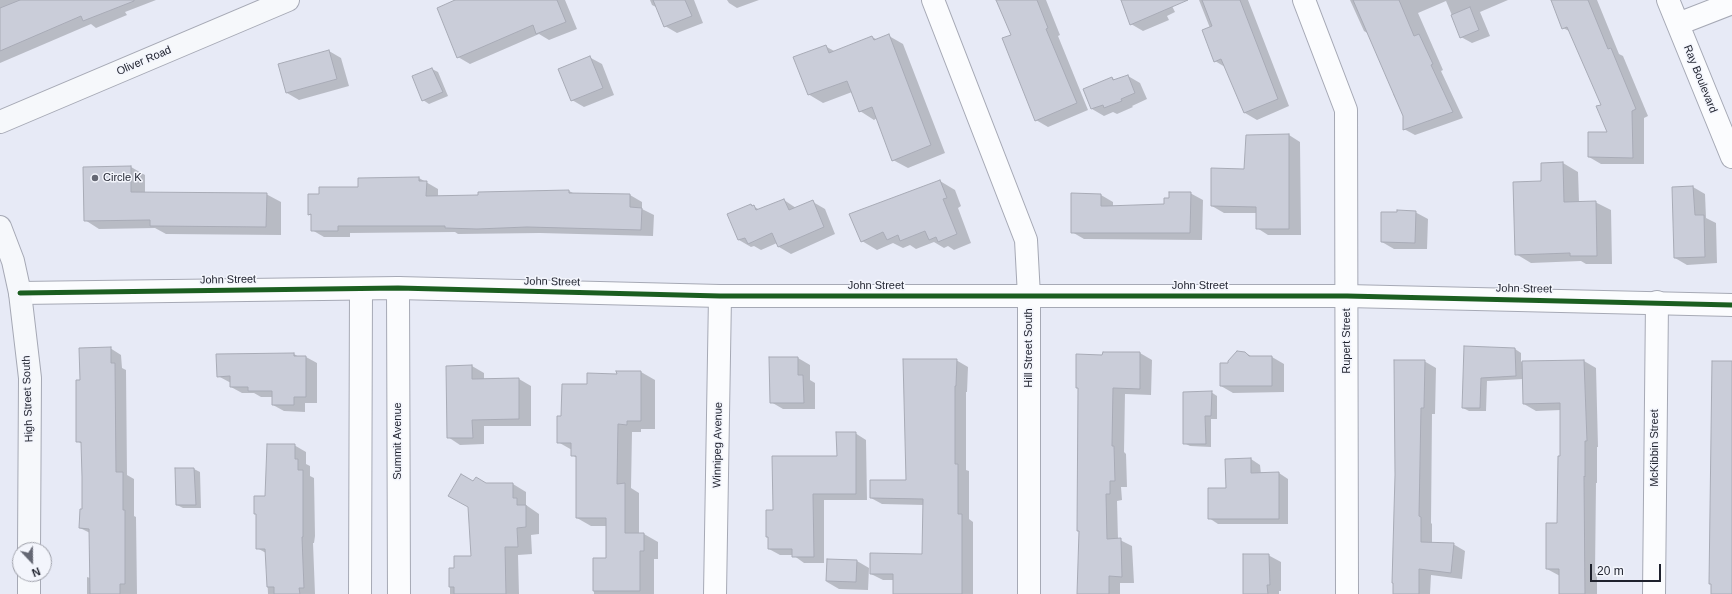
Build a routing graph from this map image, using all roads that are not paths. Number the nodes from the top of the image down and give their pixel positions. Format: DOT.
graph roads {
  1 [pos="288,0"];
  2 [pos="933,0"];
  3 [pos="1304,0"];
  4 [pos="1668,0"];
  5 [pos="1732,3"];
  6 [pos="1678,24"];
  7 [pos="0,122"];
  8 [pos="1732,157"];
  9 [pos="0,227"];
  10 [pos="398,288"];
  11 [pos="361,289"];
  12 [pos="20,292"];
  13 [pos="720,296"];
  14 [pos="1029,296"];
  15 [pos="1347,296"];
  16 [pos="1657,302"];
  17 [pos="1732,305"];
  18 [pos="29,542"];
  19 [pos="29,582"];
  20 [pos="29,594"];
  21 [pos="360,594"];
  22 [pos="399,594"];
  23 [pos="716,594"];
  24 [pos="1029,594"];
  25 [pos="1347,594"];
  26 [pos="1654,594"];
  1 -- 7 [label="main road, Oliver Road"];
  2 -- 14 [label="street, Hill Street South"];
  3 -- 15 [label="street, Rupert Street"];
  4 -- 6 [label="street, Ray Boulevard"];
  5 -- 6 [label="street"];
  6 -- 8 [label="street, Ray Boulevard"];
  9 -- 12 [label="main road, High Street South"];
  10 -- 11 [label="street, John Street"];
  10 -- 13 [label="street, John Street"];
  10 -- 22 [label="street, Summit Avenue"];
  11 -- 12 [label="street, John Street"];
  11 -- 21 [label="street"];
  12 -- 18 [label="main road, High Street South"];
  13 -- 14 [label="street, John Street"];
  13 -- 23 [label="street, Winnipeg Avenue"];
  14 -- 15 [label="street, John Street"];
  14 -- 24 [label="street, Hill Street South"];
  15 -- 16 [label="street, John Street"];
  15 -- 25 [label="street, Rupert Street"];
  16 -- 17 [label="street, John Street"];
  16 -- 26 [label="street, McKibbin Street"];
  19 -- 20 [label="main road"];
}
